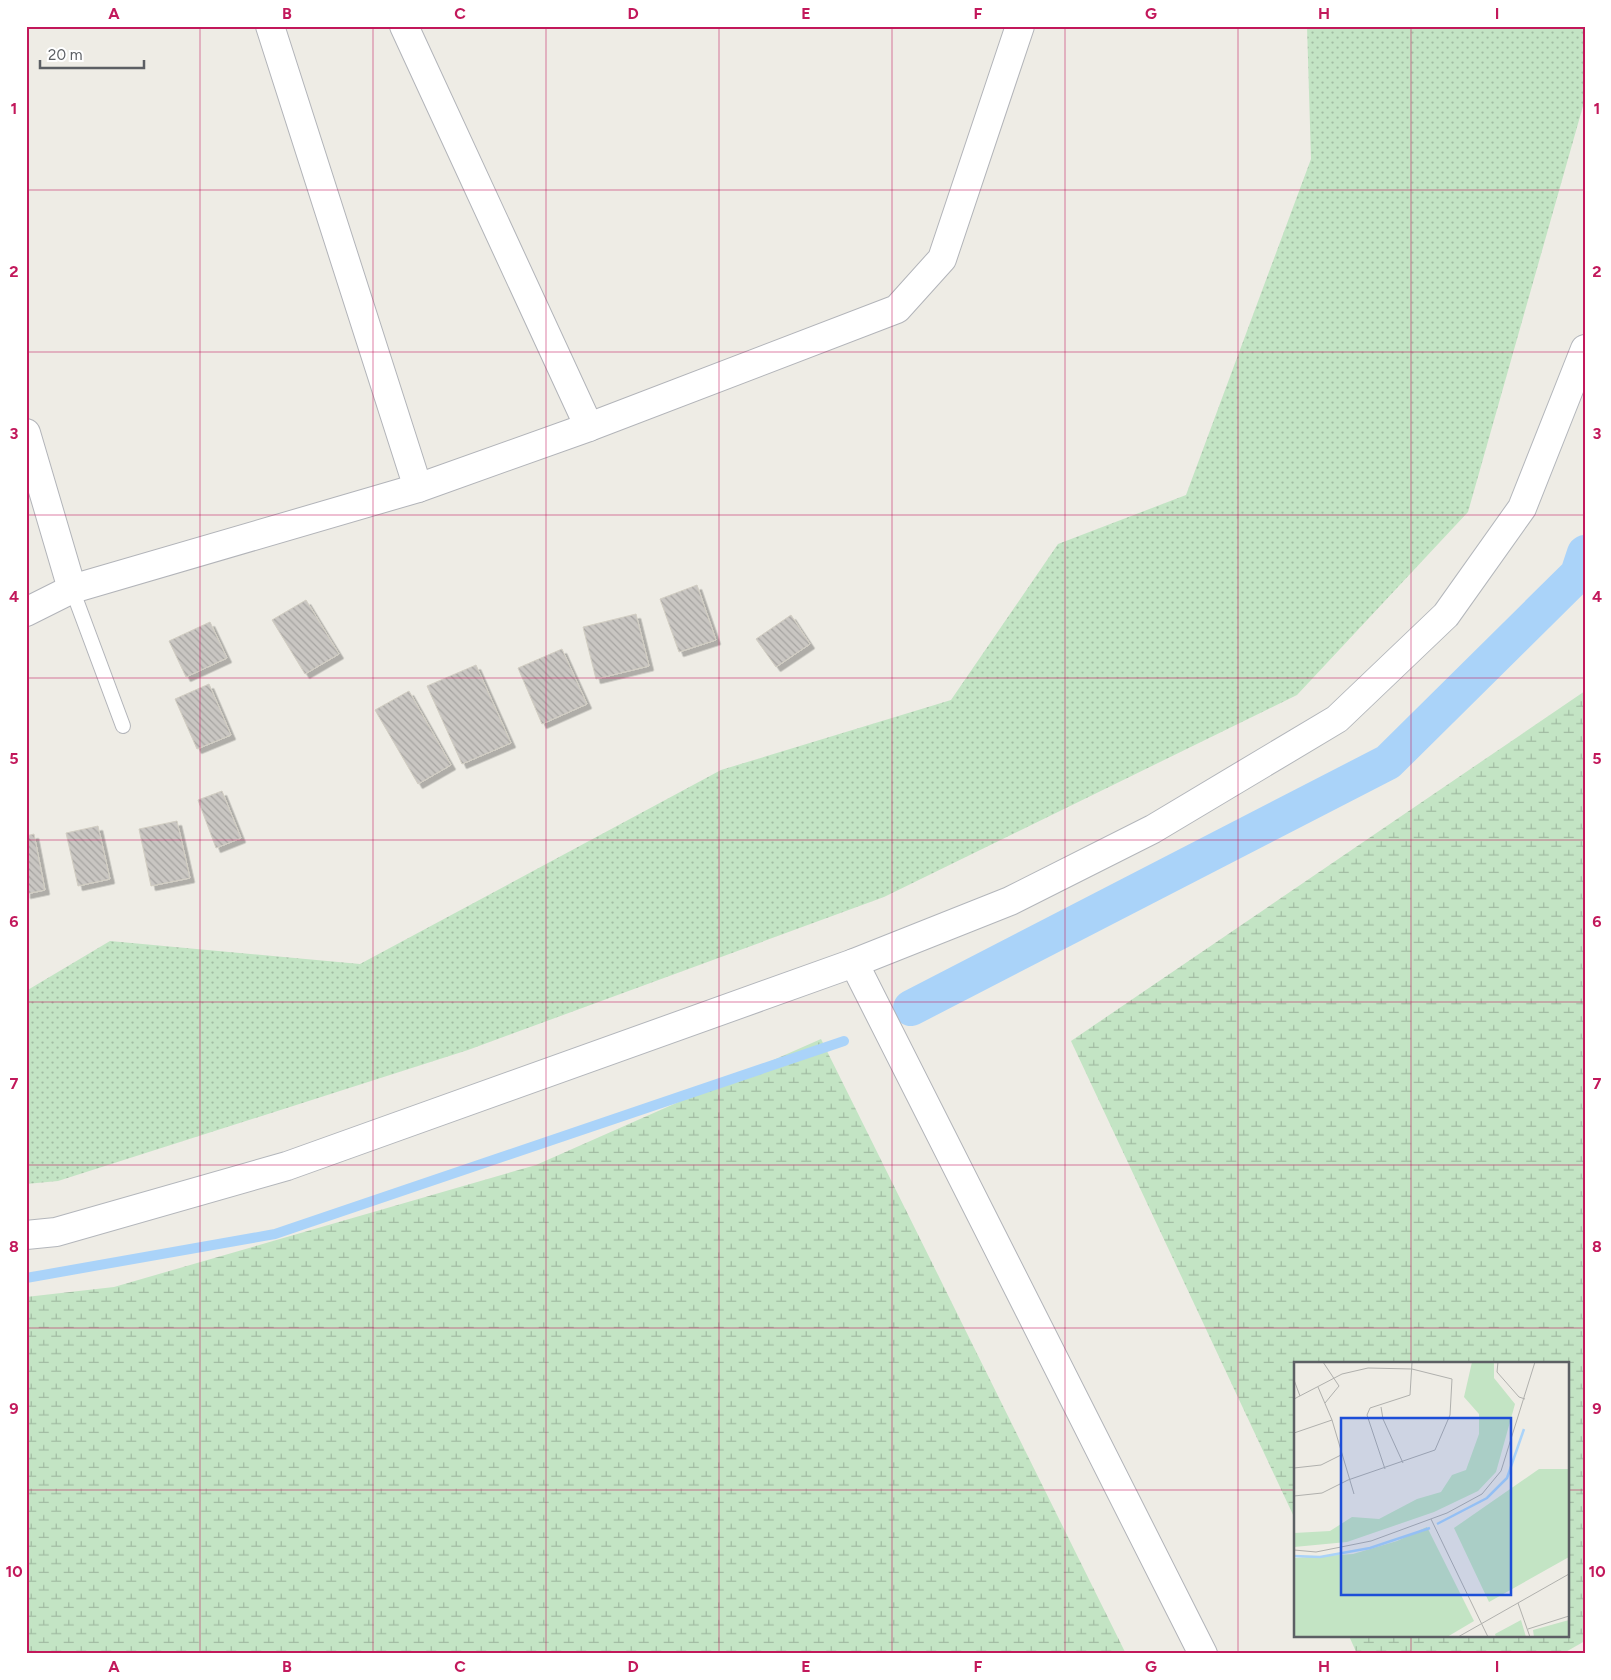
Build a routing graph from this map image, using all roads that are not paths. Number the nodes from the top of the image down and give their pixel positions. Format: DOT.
graph roads {
  1 [pos="270,26"];
  2 [pos="404,26"];
  3 [pos="1020,26"];
  4 [pos="1585,349"];
  5 [pos="589,427"];
  6 [pos="26,433"];
  7 [pos="418,488"];
  8 [pos="72,589"];
  9 [pos="26,612"];
  10 [pos="123,726"];
  11 [pos="854,963"];
  12 [pos="26,1236"];
  13 [pos="1203,1654"];
  1 -- 7 [label="street"];
  2 -- 5 [label="street"];
  3 -- 5 [label="street"];
  4 -- 11 [label="street"];
  5 -- 7 [label="street"];
  6 -- 8 [label="street"];
  7 -- 8 [label="street"];
  8 -- 9 [label="street"];
  8 -- 10 [label="lane"];
  11 -- 12 [label="street"];
  11 -- 13 [label="street"];
}
